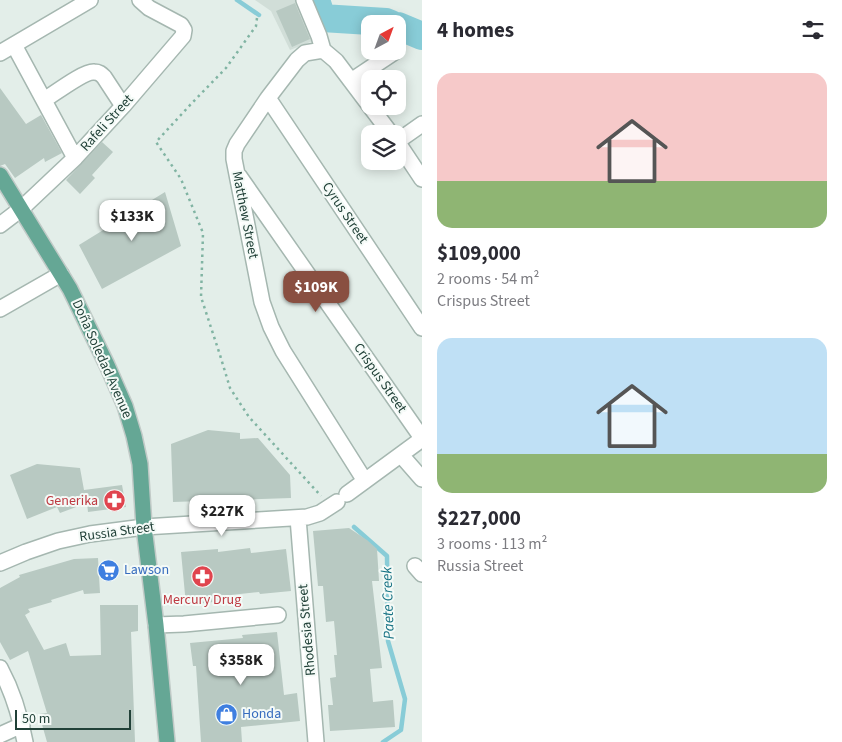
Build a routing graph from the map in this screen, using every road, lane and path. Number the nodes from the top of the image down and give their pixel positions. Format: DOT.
graph roads {
  1 [pos="90,0"];
  2 [pos="140,0"];
  3 [pos="304,0"];
  4 [pos="75,4"];
  5 [pos="257,18"];
  6 [pos="14,45"];
  7 [pos="323,50"];
  8 [pos="0,54"];
  9 [pos="383,60"];
  10 [pos="351,81"];
  11 [pos="268,98"];
  12 [pos="44,100"];
  13 [pos="123,106"];
  14 [pos="422,124"];
  15 [pos="383,125"];
  16 [pos="406,136"];
  17 [pos="406,154"];
  18 [pos="75,158"];
  19 [pos="236,170"];
  20 [pos="0,175"];
  21 [pos="422,179"];
  22 [pos="21,209"];
  23 [pos="0,225"];
  24 [pos="61,274"];
  25 [pos="0,308"];
  26 [pos="422,328"];
  27 [pos="422,438"];
  28 [pos="401,455"];
  29 [pos="422,479"];
  30 [pos="365,481"];
  31 [pos="339,501"];
  32 [pos="298,518"];
  33 [pos="144,527"];
  34 [pos="0,563"];
  35 [pos="278,615"];
  36 [pos="156,625"];
  37 [pos="0,668"];
  38 [pos="22,725"];
  39 [pos="0,735"];
  40 [pos="25,742"];
  41 [pos="167,742"];
  42 [pos="316,742"];
  1 -- 4 [label="street"];
  2 -- 13 [label="street, Rafeli Street"];
  3 -- 7 [label="street"];
  4 -- 6 [label="street"];
  5 -- 31 [label="path"];
  6 -- 8 [label="street"];
  6 -- 12 [label="street"];
  7 -- 10 [label="street"];
  7 -- 11 [label="street, Matthew Street"];
  9 -- 10 [label="street"];
  10 -- 15 [label="street"];
  11 -- 19 [label="street, Matthew Street"];
  11 -- 26 [label="street, Cyrus Street"];
  12 -- 13 [label="street"];
  12 -- 18 [label="street"];
  13 -- 18 [label="street, Rafeli Street"];
  14 -- 16 [label="street"];
  17 -- 21 [label="street"];
  18 -- 22 [label="street, Rafeli Street"];
  19 -- 27 [label="street, Crispus Street"];
  19 -- 30 [label="street, Matthew Street"];
  20 -- 22 [label="main road, Doña Soledad Avenue"];
  22 -- 23 [label="street, Rafeli Street"];
  22 -- 24 [label="main road, Doña Soledad Avenue"];
  24 -- 25 [label="street"];
  24 -- 33 [label="main road, Doña Soledad Avenue"];
  27 -- 28 [label="street, Russia Street"];
  28 -- 29 [label="street"];
  28 -- 30 [label="street, Russia Street"];
  30 -- 31 [label="street, Russia Street"];
  31 -- 32 [label="street, Russia Street"];
  32 -- 33 [label="street, Russia Street"];
  32 -- 42 [label="street, Rhodesia Street"];
  33 -- 34 [label="street, Russia Street"];
  33 -- 36 [label="main road, Doña Soledad Avenue"];
  35 -- 36 [label="street"];
  36 -- 41 [label="main road, Doña Soledad Avenue"];
  37 -- 38 [label="street"];
  38 -- 39 [label="street"];
  38 -- 40 [label="street"];
}
